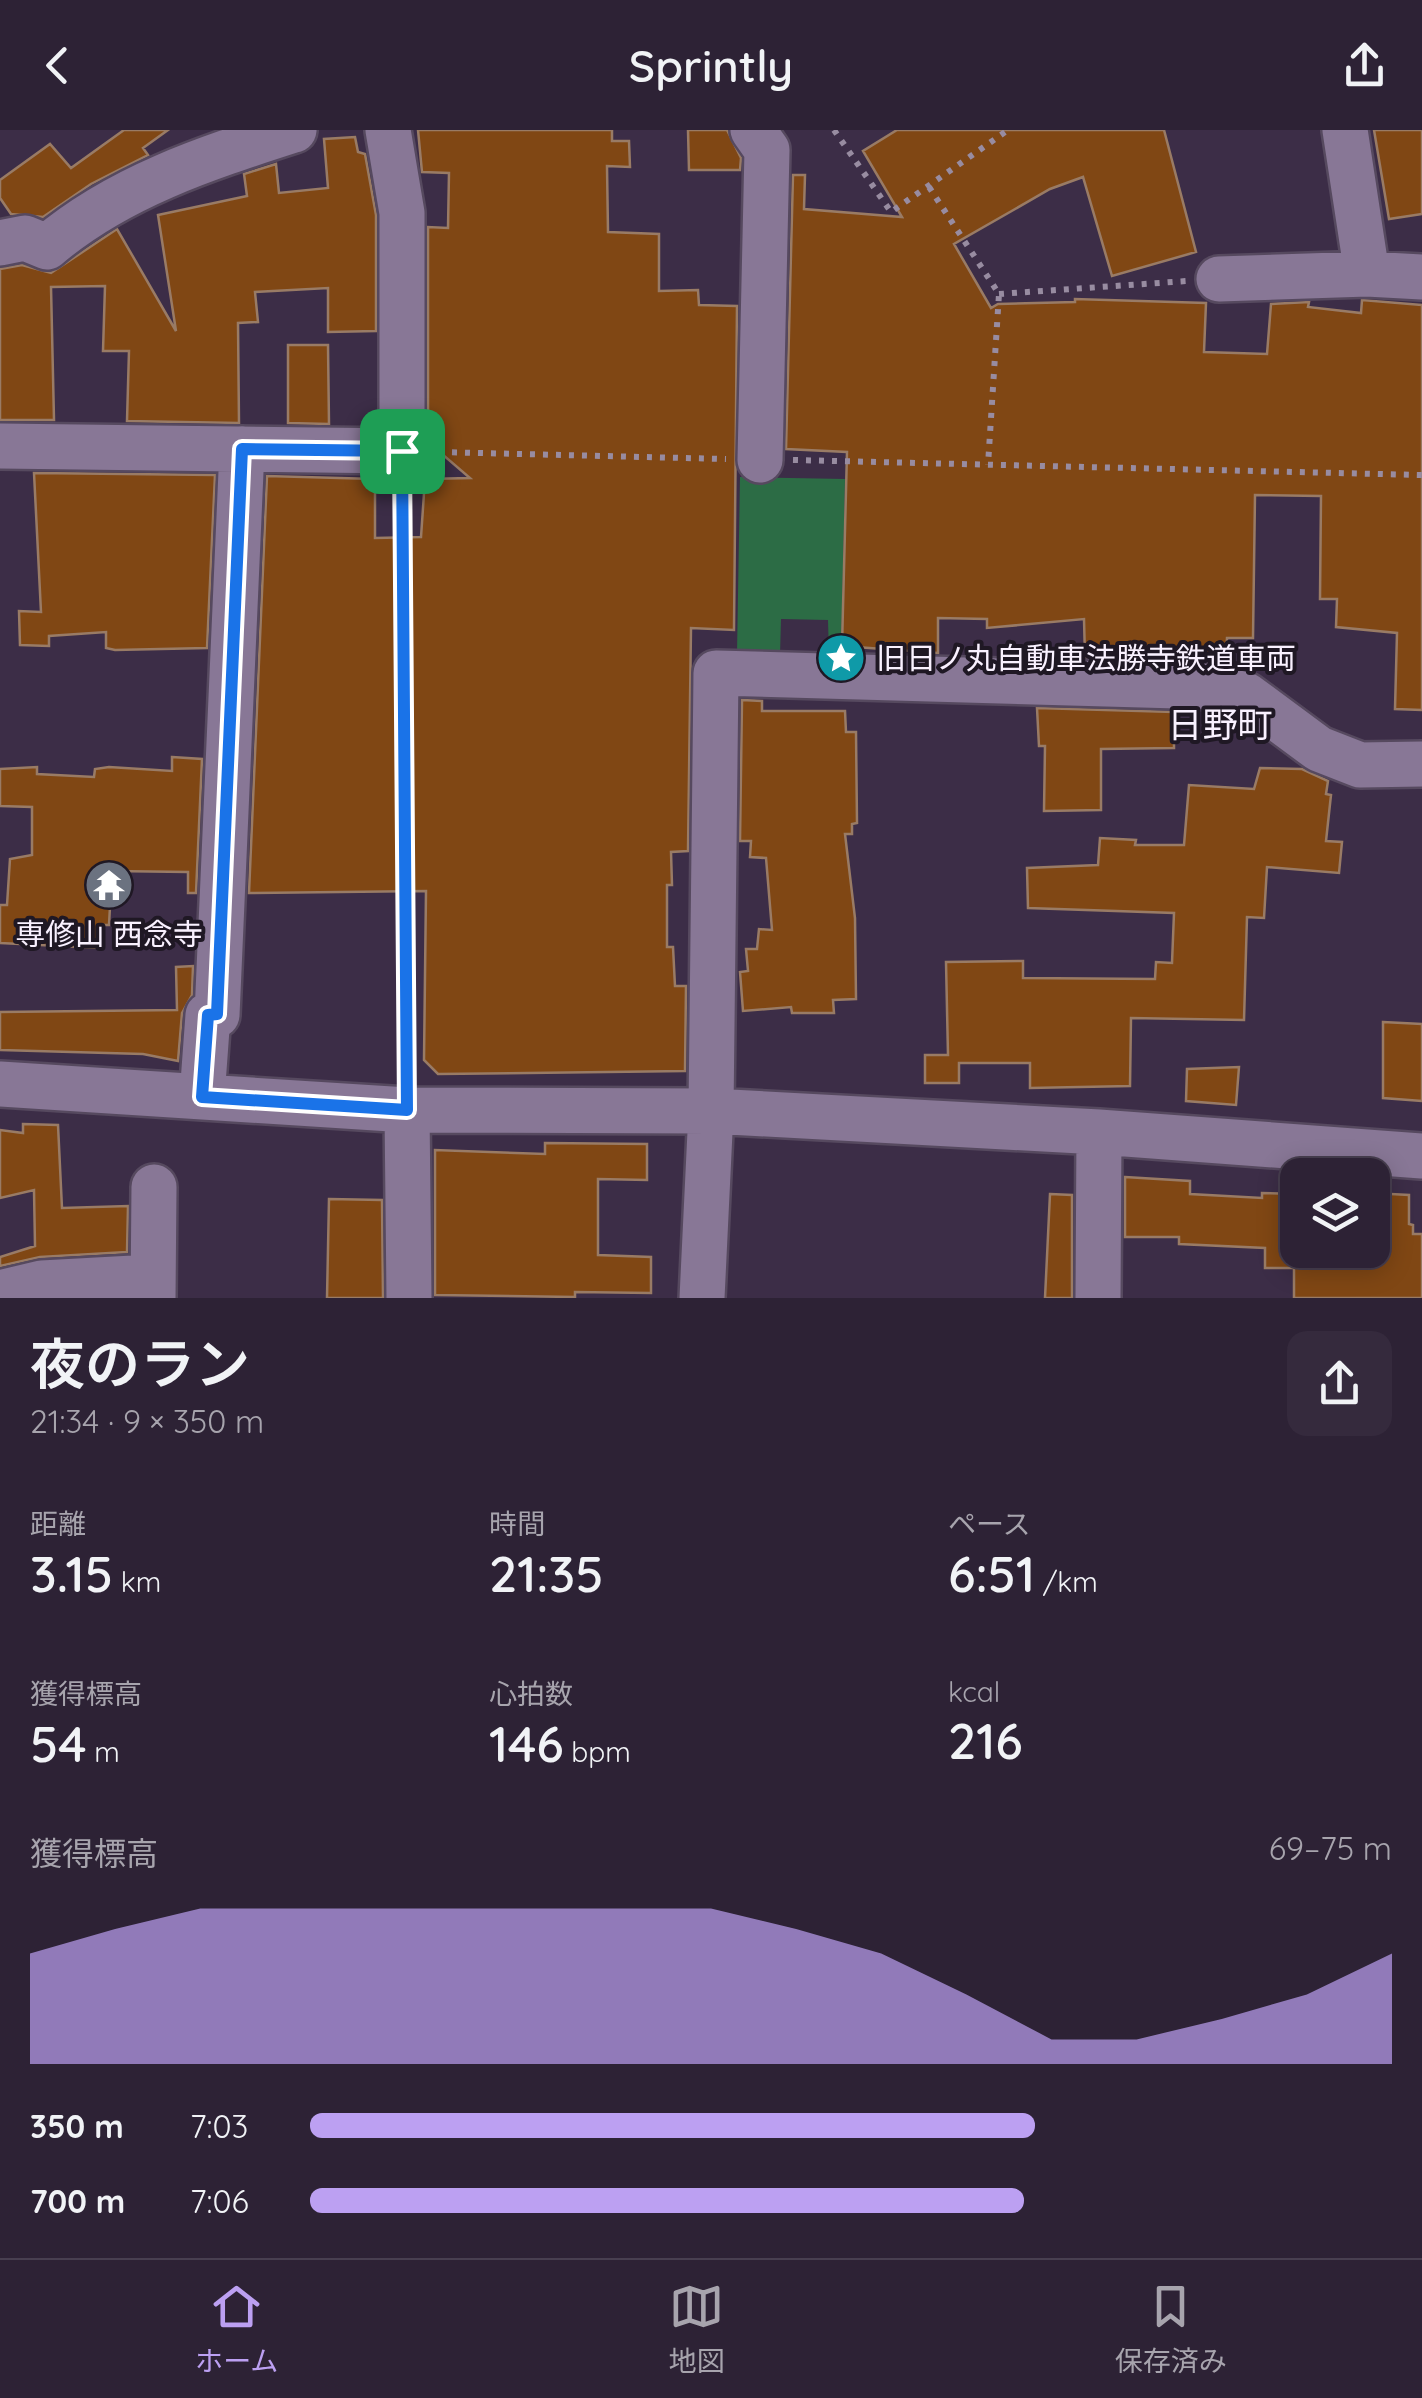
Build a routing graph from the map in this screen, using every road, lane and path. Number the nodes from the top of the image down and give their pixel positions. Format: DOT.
graph roads {
  1 [pos="294,130"];
  2 [pos="388,130"];
  3 [pos="753,130"];
  4 [pos="834,130"];
  5 [pos="1008,130"];
  6 [pos="1344,130"];
  7 [pos="930,188"];
  8 [pos="0,243"];
  9 [pos="1367,274"];
  10 [pos="1422,276"];
  11 [pos="1219,279"];
  12 [pos="998,294"];
  13 [pos="0,446"];
  14 [pos="242,449"];
  15 [pos="402,451"];
  16 [pos="760,460"];
  17 [pos="988,465"];
  18 [pos="1422,475"];
  19 [pos="1422,764"];
  20 [pos="0,1084"];
  21 [pos="202,1097"];
  22 [pos="407,1110"];
  23 [pos="712,1112"];
  24 [pos="1099,1132"];
  25 [pos="1422,1156"];
  26 [pos="154,1187"];
  27 [pos="152,1288"];
  28 [pos="0,1293"];
  29 [pos="409,1298"];
  30 [pos="702,1298"];
  31 [pos="1098,1298"];
  1 -- 8 [label="street"];
  2 -- 15 [label="street"];
  3 -- 16 [label="street"];
  4 -- 7 [label="path"];
  5 -- 7 [label="path"];
  6 -- 9 [label="street"];
  7 -- 12 [label="path"];
  9 -- 10 [label="street"];
  9 -- 11 [label="street"];
  11 -- 12 [label="path"];
  12 -- 17 [label="path"];
  13 -- 14 [label="street"];
  14 -- 15 [label="street"];
  14 -- 21 [label="street"];
  15 -- 16 [label="path"];
  15 -- 22 [label="path"];
  16 -- 17 [label="path"];
  17 -- 18 [label="path"];
  19 -- 23 [label="street"];
  20 -- 21 [label="street"];
  21 -- 22 [label="street"];
  22 -- 23 [label="street"];
  22 -- 29 [label="street"];
  23 -- 24 [label="street"];
  23 -- 30 [label="street"];
  24 -- 25 [label="street"];
  24 -- 31 [label="street"];
  26 -- 27 [label="street"];
  27 -- 28 [label="street"];
}
